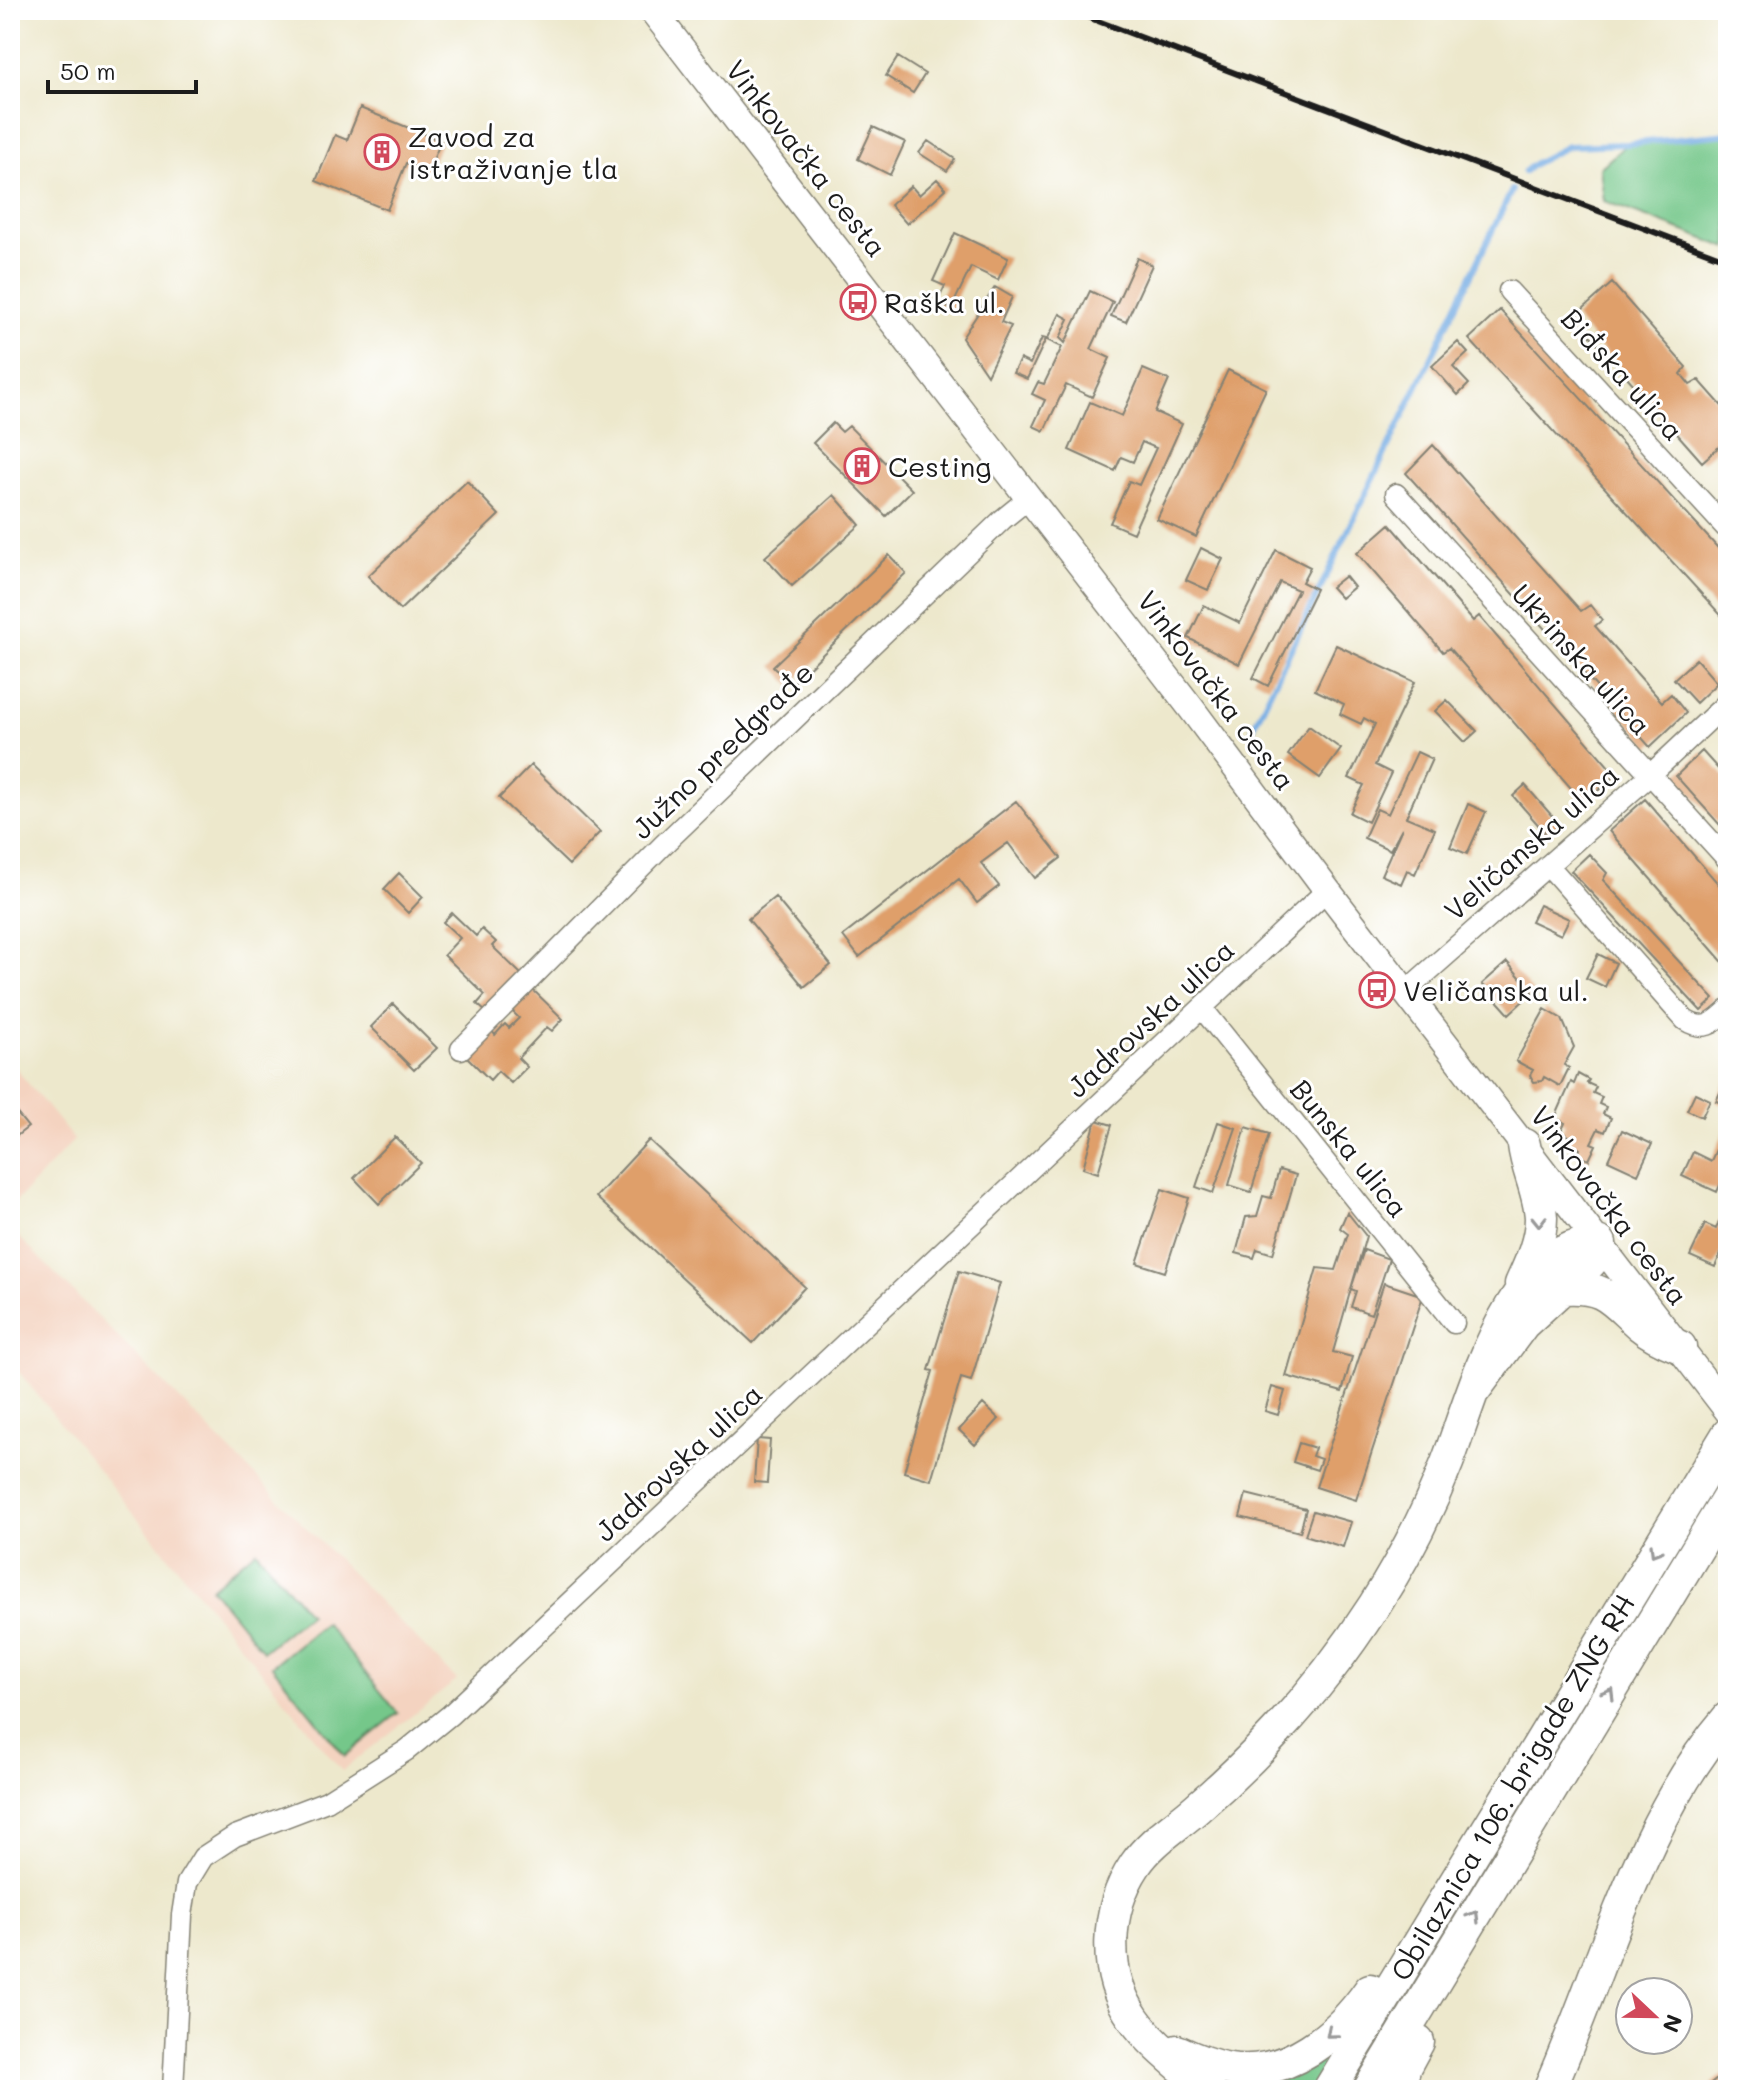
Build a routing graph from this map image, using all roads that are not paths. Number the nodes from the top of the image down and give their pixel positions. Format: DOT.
graph roads {
  1 [pos="652,10"];
  2 [pos="1509,291"];
  3 [pos="1396,494"];
  4 [pos="1029,498"];
  5 [pos="1728,530"];
  6 [pos="1728,702"];
  7 [pos="1650,775"];
  8 [pos="1728,860"];
  9 [pos="1548,865"];
  10 [pos="1327,890"];
  11 [pos="1406,991"];
  12 [pos="1202,1008"];
  13 [pos="1728,1010"];
  14 [pos="461,1049"];
  15 [pos="1524,1145"];
  16 [pos="1600,1243"];
  17 [pos="1563,1288"];
  18 [pos="1514,1299"];
  19 [pos="1454,1323"];
  20 [pos="1680,1347"];
  21 [pos="1475,1389"];
  22 [pos="1728,1411"];
  23 [pos="1728,1434"];
  24 [pos="1723,1506"];
  25 [pos="1728,1718"];
  26 [pos="1422,1936"];
  27 [pos="1434,1983"];
  28 [pos="1157,2043"];
  29 [pos="173,2090"];
  30 [pos="1208,2090"];
  31 [pos="1329,2090"];
  32 [pos="1369,2090"];
  33 [pos="1398,2090"];
  34 [pos="1549,2090"];
  1 -- 4 [label="main road, Vinkovačka cesta"];
  2 -- 5 [label="street, Biđska ulica"];
  3 -- 7 [label="street, Ukrinska ulica"];
  4 -- 10 [label="main road, Vinkovačka cesta"];
  4 -- 14 [label="street, Južno predgrađe"];
  6 -- 7 [label="street, Veličanska ulica"];
  7 -- 8 [label="street, Ukrinska ulica"];
  7 -- 9 [label="street, Veličanska ulica"];
  9 -- 11 [label="street, Veličanska ulica"];
  9 -- 13 [label="street"];
  10 -- 11 [label="main road, Vinkovačka cesta"];
  10 -- 12 [label="street, Jadrovska ulica"];
  11 -- 15 [label="main road, Vinkovačka cesta"];
  12 -- 19 [label="street, Bunska ulica"];
  12 -- 29 [label="street, Jadrovska ulica"];
  15 -- 16 [label="main road, Vinkovačka cesta"];
  15 -- 18 [label="highway, one-way"];
  16 -- 17 [label="highway"];
  16 -- 18 [label="highway"];
  16 -- 20 [label="main road, Vinkovačka cesta"];
  17 -- 20 [label="highway"];
  17 -- 21 [label="highway"];
  18 -- 21 [label="highway"];
  20 -- 22 [label="main road, Vinkovačka cesta"];
  21 -- 28 [label="highway"];
  23 -- 26 [label="highway, Obilaznica 106. brigade ZNG RH, one-way"];
  27 -- 24 [label="highway, Obilaznica 106. brigade ZNG RH, one-way"];
  25 -- 34 [label="highway"];
  26 -- 28 [label="highway, one-way"];
  26 -- 31 [label="highway, Obilaznica 106. brigade ZNG RH"];
  27 -- 32 [label="highway, Obilaznica 106. brigade ZNG RH"];
  27 -- 33 [label="highway"];
  28 -- 30 [label="highway"];
}
